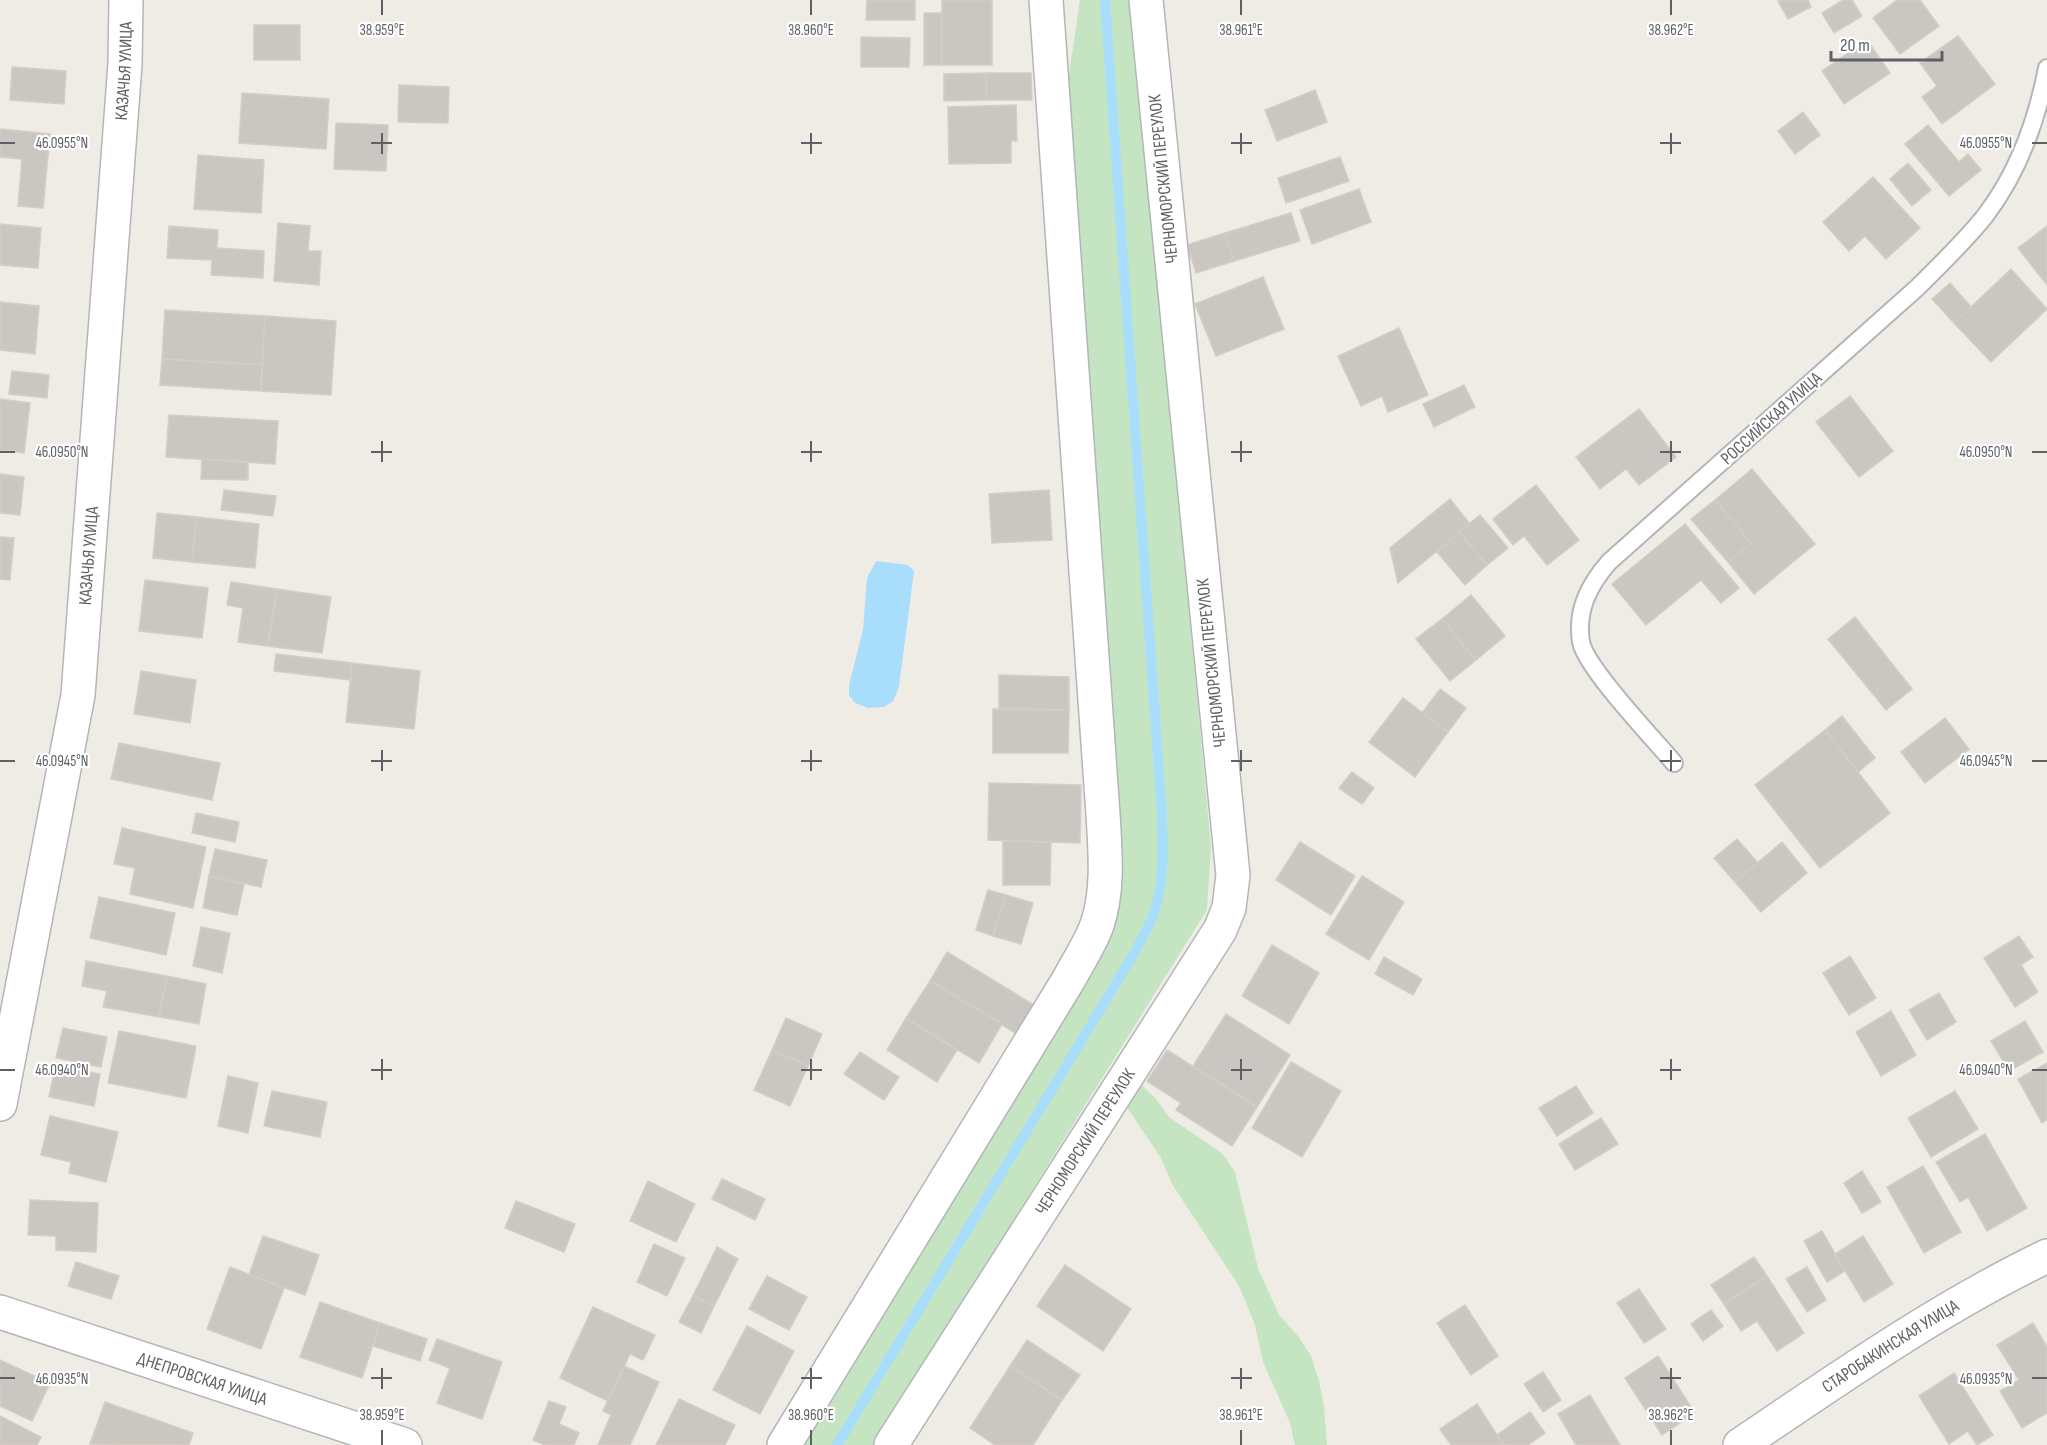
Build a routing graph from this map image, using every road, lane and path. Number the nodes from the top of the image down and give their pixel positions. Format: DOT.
graph roads {
  1 [pos="126,0"];
  2 [pos="1046,0"];
  3 [pos="1146,0"];
  4 [pos="2047,68"];
  5 [pos="1674,763"];
  6 [pos="0,1104"];
  7 [pos="2047,1256"];
  8 [pos="0,1312"];
  9 [pos="405,1445"];
  10 [pos="784,1445"];
  11 [pos="891,1445"];
  12 [pos="1740,1445"];
  1 -- 6 [label="street, КАЗАЧЬЯ УЛИЦА"];
  2 -- 10 [label="street"];
  3 -- 11 [label="street, ЧЕРНОМОРСКИЙ ПЕРЕУЛОК"];
  4 -- 5 [label="lane, РОССИЙСКАЯ УЛИЦА"];
  7 -- 12 [label="street, СТАРОБАКИНСКАЯ УЛИЦА"];
  8 -- 9 [label="street, ДНЕПРОВСКАЯ УЛИЦА"];
}
